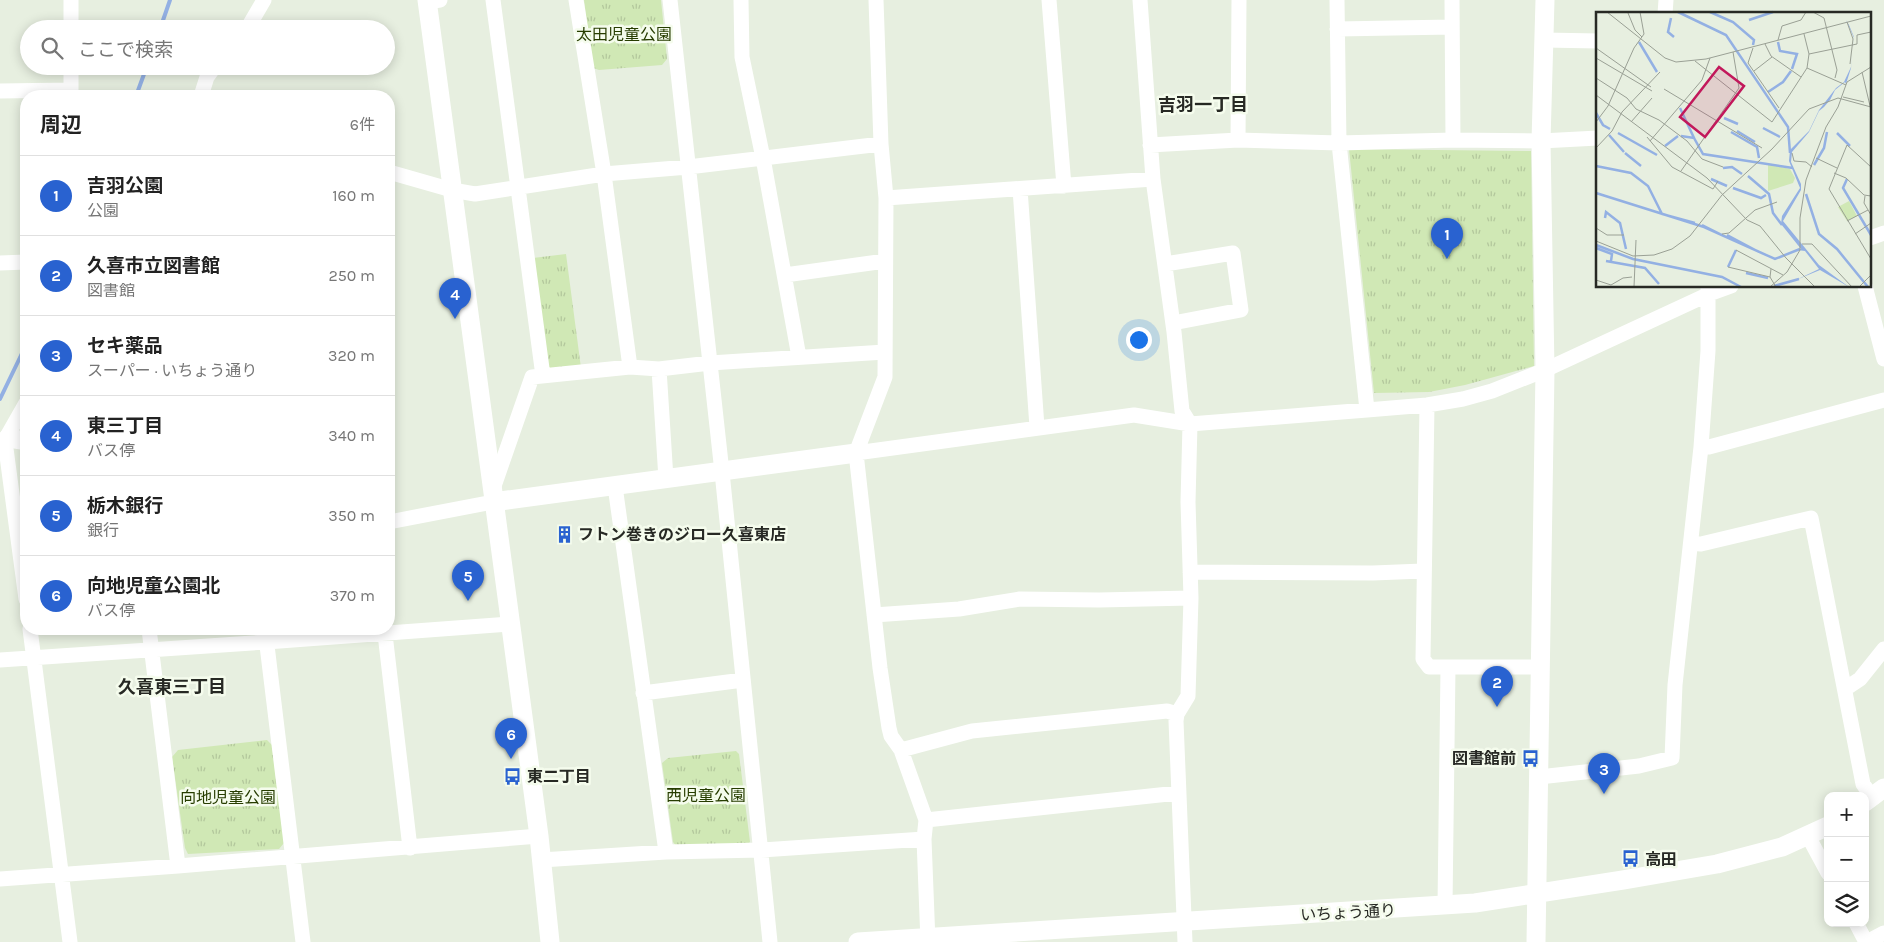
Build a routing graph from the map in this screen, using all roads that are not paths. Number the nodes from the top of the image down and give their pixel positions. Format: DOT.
graph roads {
  1 [pos="71,0"];
  2 [pos="264,0"];
  3 [pos="493,0"];
  4 [pos="576,0"];
  5 [pos="670,0"];
  6 [pos="741,0"];
  7 [pos="876,0"];
  8 [pos="1049,0"];
  9 [pos="1140,0"];
  10 [pos="1239,0"];
  11 [pos="1337,0"];
  12 [pos="1452,0"];
  13 [pos="1545,0"];
  14 [pos="432,1"];
  15 [pos="71,20"];
  16 [pos="253,20"];
  17 [pos="1452,27"];
  18 [pos="1338,29"];
  19 [pos="1544,40"];
  20 [pos="1596,41"];
  21 [pos="71,75"];
  22 [pos="208,75"];
  23 [pos="71,90"];
  24 [pos="203,90"];
  25 [pos="0,91"];
  26 [pos="20,92"];
  27 [pos="1596,138"];
  28 [pos="1238,140"];
  29 [pos="1454,140"];
  30 [pos="1541,141"];
  31 [pos="1339,143"];
  32 [pos="880,144"];
  33 [pos="1150,146"];
  34 [pos="764,158"];
  35 [pos="688,167"];
  36 [pos="395,174"];
  37 [pos="604,174"];
  38 [pos="1152,180"];
  39 [pos="518,186"];
  40 [pos="1064,186"];
  41 [pos="1020,188"];
  42 [pos="452,190"];
  43 [pos="886,198"];
  44 [pos="1884,233"];
  45 [pos="1872,237"];
  46 [pos="885,261"];
  47 [pos="20,262"];
  48 [pos="0,263"];
  49 [pos="1164,264"];
  50 [pos="784,276"];
  51 [pos="1866,288"];
  52 [pos="1708,290"];
  53 [pos="1173,323"];
  54 [pos="885,352"];
  55 [pos="799,357"];
  56 [pos="1884,359"];
  57 [pos="710,363"];
  58 [pos="630,367"];
  59 [pos="659,369"];
  60 [pos="1545,370"];
  61 [pos="543,376"];
  62 [pos="1884,400"];
  63 [pos="1427,405"];
  64 [pos="1367,410"];
  65 [pos="20,414"];
  66 [pos="1190,424"];
  67 [pos="1037,427"];
  68 [pos="20,442"];
  69 [pos="4,443"];
  70 [pos="1701,447"];
  71 [pos="856,452"];
  72 [pos="722,472"];
  73 [pos="666,479"];
  74 [pos="615,486"];
  75 [pos="492,497"];
  76 [pos="395,521"];
  77 [pos="1691,544"];
  78 [pos="20,556"];
  79 [pos="1423,571"];
  80 [pos="1190,572"];
  81 [pos="1190,598"];
  82 [pos="874,615"];
  83 [pos="510,624"];
  84 [pos="395,633"];
  85 [pos="31,635"];
  86 [pos="150,635"];
  87 [pos="326,635"];
  88 [pos="385,635"];
  89 [pos="266,636"];
  90 [pos="151,649"];
  91 [pos="1884,649"];
  92 [pos="34,658"];
  93 [pos="0,660"];
  94 [pos="1448,667"];
  95 [pos="1540,667"];
  96 [pos="743,680"];
  97 [pos="1845,689"];
  98 [pos="643,693"];
  99 [pos="1178,714"];
  100 [pos="901,750"];
  101 [pos="1539,777"];
  102 [pos="1178,794"];
  103 [pos="1874,796"];
  104 [pos="926,820"];
  105 [pos="1824,828"];
  106 [pos="539,836"];
  107 [pos="1808,836"];
  108 [pos="924,839"];
  109 [pos="410,848"];
  110 [pos="760,850"];
  111 [pos="666,852"];
  112 [pos="294,856"];
  113 [pos="540,860"];
  114 [pos="178,866"];
  115 [pos="1824,866"];
  116 [pos="62,874"];
  117 [pos="0,879"];
  118 [pos="1537,894"];
  119 [pos="1445,906"];
  120 [pos="1185,922"];
  121 [pos="1858,927"];
  122 [pos="1884,933"];
  123 [pos="928,940"];
  124 [pos="70,942"];
  125 [pos="303,942"];
  126 [pos="550,942"];
  127 [pos="770,942"];
  128 [pos="858,942"];
  129 [pos="1185,942"];
  130 [pos="1536,942"];
  131 [pos="1866,942"];
  1 -- 15 [label="street"];
  2 -- 16 [label="street"];
  3 -- 39 [label="street"];
  4 -- 37 [label="street"];
  5 -- 35 [label="street"];
  6 -- 34 [label="street"];
  7 -- 32 [label="street"];
  8 -- 40 [label="street"];
  9 -- 33 [label="street"];
  10 -- 28 [label="street"];
  11 -- 18 [label="street"];
  12 -- 17 [label="street"];
  13 -- 19 [label="street"];
  14 -- 42 [label="street"];
  17 -- 18 [label="street"];
  17 -- 29 [label="street"];
  18 -- 31 [label="street"];
  19 -- 20 [label="street"];
  19 -- 30 [label="street"];
  21 -- 23 [label="street"];
  22 -- 24 [label="street"];
  25 -- 26 [label="street"];
  27 -- 30 [label="street"];
  28 -- 31 [label="street"];
  28 -- 33 [label="street"];
  29 -- 30 [label="street"];
  29 -- 31 [label="street"];
  30 -- 60 [label="street"];
  31 -- 64 [label="street"];
  32 -- 34 [label="street"];
  32 -- 43 [label="street"];
  33 -- 38 [label="street"];
  34 -- 35 [label="street"];
  34 -- 50 [label="street"];
  35 -- 37 [label="street"];
  35 -- 57 [label="street"];
  36 -- 42 [label="street"];
  37 -- 39 [label="street"];
  37 -- 58 [label="street"];
  38 -- 40 [label="street"];
  38 -- 49 [label="street"];
  39 -- 42 [label="street"];
  39 -- 61 [label="street"];
  40 -- 41 [label="street"];
  41 -- 43 [label="street"];
  41 -- 67 [label="street"];
  42 -- 75 [label="street"];
  43 -- 46 [label="street"];
  44 -- 45 [label="street"];
  46 -- 50 [label="street"];
  46 -- 54 [label="street"];
  47 -- 48 [label="street"];
  49 -- 53 [label="street"];
  49 -- 53 [label="street"];
  50 -- 55 [label="street"];
  51 -- 56 [label="street"];
  52 -- 60 [label="street"];
  52 -- 70 [label="street"];
  53 -- 66 [label="street"];
  54 -- 55 [label="street"];
  54 -- 71 [label="street"];
  55 -- 57 [label="street"];
  57 -- 59 [label="street"];
  57 -- 72 [label="street"];
  58 -- 59 [label="street"];
  58 -- 61 [label="street"];
  59 -- 73 [label="street"];
  60 -- 63 [label="street"];
  60 -- 95 [label="street"];
  61 -- 75 [label="street"];
  62 -- 70 [label="street"];
  63 -- 64 [label="street"];
  63 -- 79 [label="street"];
  64 -- 66 [label="street"];
  65 -- 69 [label="street"];
  66 -- 67 [label="street"];
  66 -- 80 [label="street"];
  67 -- 71 [label="street"];
  68 -- 69 [label="street"];
  69 -- 78 [label="street"];
  70 -- 77 [label="street"];
  71 -- 72 [label="street"];
  71 -- 82 [label="street"];
  72 -- 73 [label="street"];
  72 -- 96 [label="street"];
  73 -- 74 [label="street"];
  74 -- 75 [label="street"];
  74 -- 98 [label="street"];
  75 -- 76 [label="street"];
  75 -- 83 [label="street"];
  77 -- 97 [label="street"];
  77 -- 101 [label="street"];
  79 -- 80 [label="street"];
  79 -- 94 [label="street"];
  80 -- 81 [label="street"];
  81 -- 82 [label="street"];
  81 -- 99 [label="street"];
  82 -- 100 [label="street"];
  83 -- 84 [label="street"];
  83 -- 106 [label="street"];
  85 -- 92 [label="street"];
  86 -- 90 [label="street"];
  87 -- 89 [label="street"];
  88 -- 109 [label="street"];
  89 -- 90 [label="street"];
  89 -- 112 [label="street"];
  90 -- 92 [label="street"];
  90 -- 114 [label="street"];
  91 -- 97 [label="street"];
  92 -- 93 [label="street"];
  92 -- 116 [label="street"];
  94 -- 95 [label="street"];
  94 -- 119 [label="street"];
  95 -- 101 [label="street"];
  96 -- 98 [label="street"];
  96 -- 110 [label="street"];
  97 -- 103 [label="street"];
  98 -- 111 [label="street"];
  99 -- 100 [label="street"];
  99 -- 102 [label="street"];
  100 -- 104 [label="street"];
  101 -- 118 [label="street"];
  102 -- 104 [label="street"];
  102 -- 120 [label="street"];
  104 -- 108 [label="street"];
  105 -- 107 [label="street, いちょう通り"];
  106 -- 109 [label="street"];
  106 -- 113 [label="street"];
  107 -- 115 [label="street"];
  107 -- 118 [label="street, いちょう通り"];
  108 -- 110 [label="street"];
  108 -- 123 [label="street"];
  109 -- 112 [label="street"];
  110 -- 111 [label="street"];
  110 -- 127 [label="street"];
  111 -- 113 [label="street"];
  112 -- 114 [label="street"];
  112 -- 125 [label="street"];
  113 -- 126 [label="street"];
  114 -- 116 [label="street"];
  116 -- 117 [label="street"];
  116 -- 124 [label="street"];
  118 -- 119 [label="street, いちょう通り"];
  118 -- 130 [label="street"];
  119 -- 120 [label="street, いちょう通り"];
  120 -- 123 [label="street, いちょう通り"];
  120 -- 129 [label="street"];
  121 -- 131 [label="street"];
  122 -- 131 [label="street"];
  123 -- 128 [label="street, いちょう通り"];
}
